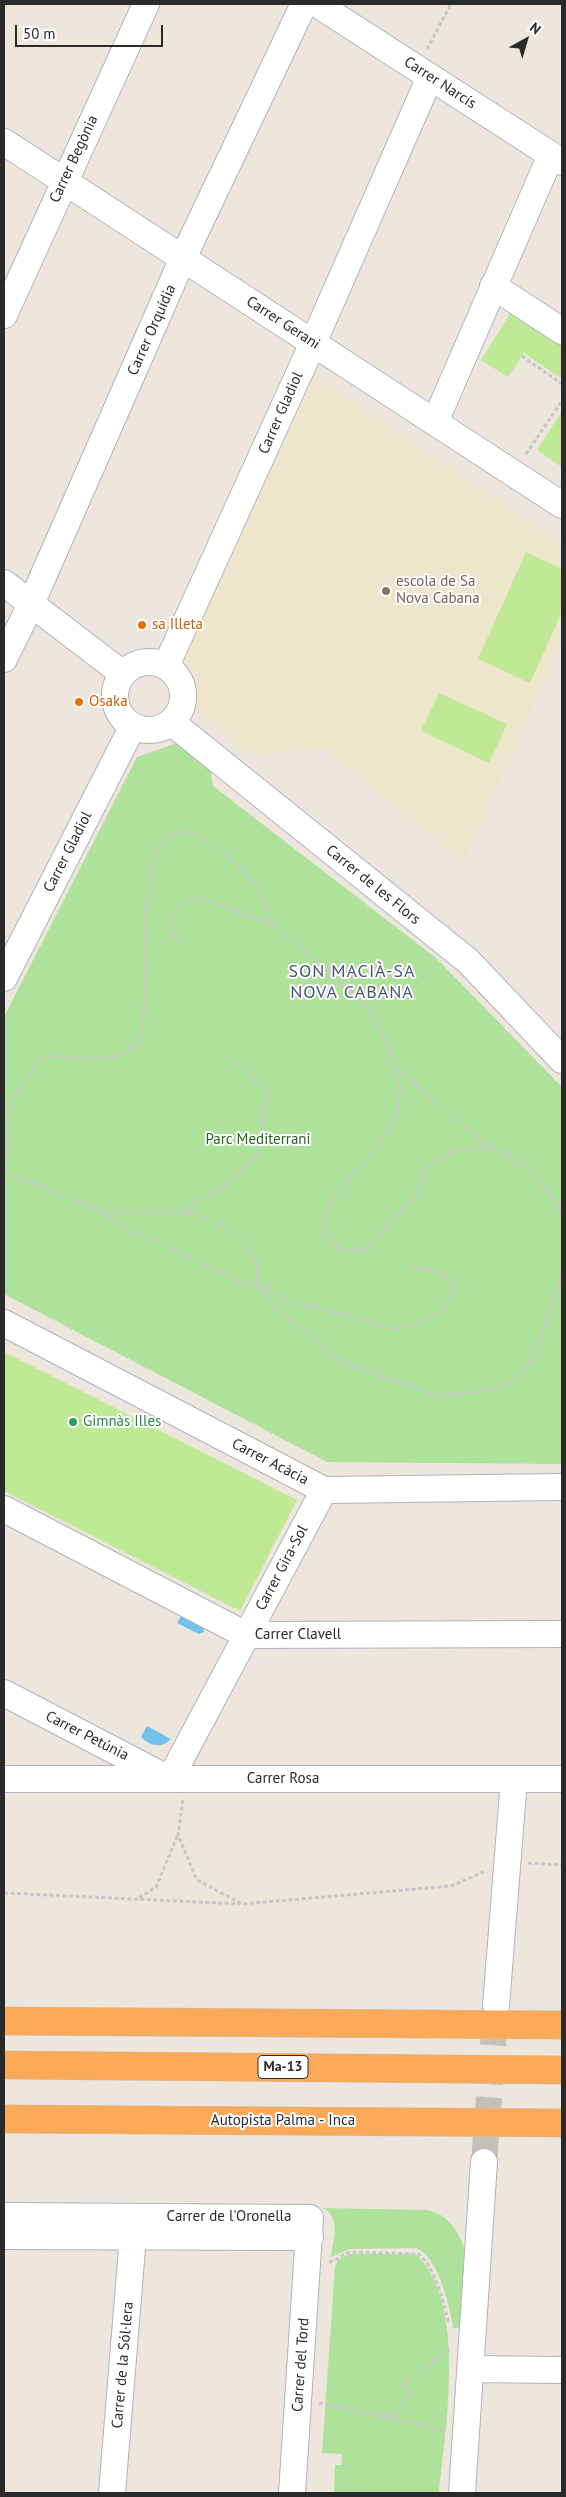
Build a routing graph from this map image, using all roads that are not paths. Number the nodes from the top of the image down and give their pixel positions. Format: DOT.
graph roads {
  1 [pos="146,4"];
  2 [pos="304,4"];
  3 [pos="317,4"];
  4 [pos="430,76"];
  5 [pos="4,142"];
  6 [pos="557,159"];
  7 [pos="64,181"];
  8 [pos="183,258"];
  9 [pos="493,286"];
  10 [pos="4,315"];
  11 [pos="562,331"];
  12 [pos="313,343"];
  13 [pos="435,422"];
  14 [pos="562,505"];
  15 [pos="4,583"];
  16 [pos="31,604"];
  17 [pos="4,659"];
  18 [pos="166,666"];
  19 [pos="123,674"];
  20 [pos="171,722"];
  21 [pos="133,726"];
  22 [pos="12,941"];
  23 [pos="4,978"];
  24 [pos="562,1060"];
  25 [pos="4,1323"];
  26 [pos="562,1488"];
  27 [pos="324,1490"];
  28 [pos="4,1509"];
  29 [pos="562,1634"];
  30 [pos="246,1635"];
  31 [pos="4,1693"];
  32 [pos="4,1779"];
  33 [pos="178,1779"];
  34 [pos="514,1779"];
  35 [pos="562,1779"];
  36 [pos="496,2006"];
  37 [pos="4,2021"];
  38 [pos="562,2025"];
  39 [pos="4,2065"];
  40 [pos="562,2070"];
  41 [pos="4,2119"];
  42 [pos="562,2123"];
  43 [pos="484,2162"];
  44 [pos="4,2216"];
  45 [pos="4,2236"];
  46 [pos="133,2236"];
  47 [pos="309,2249"];
  48 [pos="472,2369"];
  49 [pos="562,2370"];
  50 [pos="112,2493"];
  51 [pos="292,2493"];
  52 [pos="462,2493"];
  1 -- 7 [label="street, Carrer Begònia"];
  2 -- 8 [label="street, Carrer Orquídia"];
  3 -- 4 [label="street, Carrer Narcís"];
  4 -- 6 [label="street, Carrer Narcís"];
  4 -- 12 [label="street, Carrer Gladiol"];
  5 -- 7 [label="street, Carrer Gerani"];
  6 -- 9 [label="street"];
  7 -- 8 [label="street, Carrer Gerani"];
  7 -- 10 [label="street, Carrer Begònia"];
  8 -- 12 [label="street, Carrer Gerani"];
  8 -- 16 [label="street, Carrer Orquídia"];
  9 -- 11 [label="street"];
  9 -- 13 [label="street"];
  12 -- 13 [label="street, Carrer Gerani"];
  12 -- 18 [label="street, Carrer Gladiol"];
  13 -- 14 [label="street, Carrer Gerani"];
  15 -- 16 [label="street"];
  16 -- 17 [label="street, Carrer Orquídia"];
  16 -- 19 [label="street"];
  18 -- 19 [label="street"];
  18 -- 20 [label="street"];
  19 -- 21 [label="street"];
  20 -- 21 [label="street"];
  20 -- 24 [label="street, Carrer de les Flors"];
  21 -- 22 [label="street, Carrer Gladiol"];
  22 -- 23 [label="street, Carrer Gladiol"];
  25 -- 27 [label="street, Carrer Acàcia"];
  26 -- 27 [label="street, Carrer Acàcia"];
  27 -- 30 [label="street, Carrer Gira-Sol"];
  28 -- 30 [label="street, Carrer Clavell"];
  29 -- 30 [label="street, Carrer Clavell"];
  30 -- 33 [label="street, Carrer Gira-Sol"];
  31 -- 33 [label="street, Carrer Petúnia"];
  32 -- 33 [label="street, Carrer Rosa"];
  33 -- 34 [label="street, Carrer Rosa"];
  34 -- 35 [label="street, Carrer Rosa"];
  34 -- 36 [label="street"];
  37 -- 38 [label="highway"];
  39 -- 40 [label="highway, Ma-13"];
  41 -- 42 [label="highway, Autopista Palma - Inca"];
  43 -- 48 [label="street"];
  44 -- 47 [label="street, Carrer de l'Oronella"];
  45 -- 46 [label="street, Carrer de l'Oronella"];
  46 -- 47 [label="street, Carrer de l'Oronella"];
  46 -- 50 [label="street, Carrer de la Sól·lera"];
  47 -- 51 [label="street, Carrer del Tord"];
  48 -- 49 [label="street"];
  48 -- 52 [label="street"];
}
